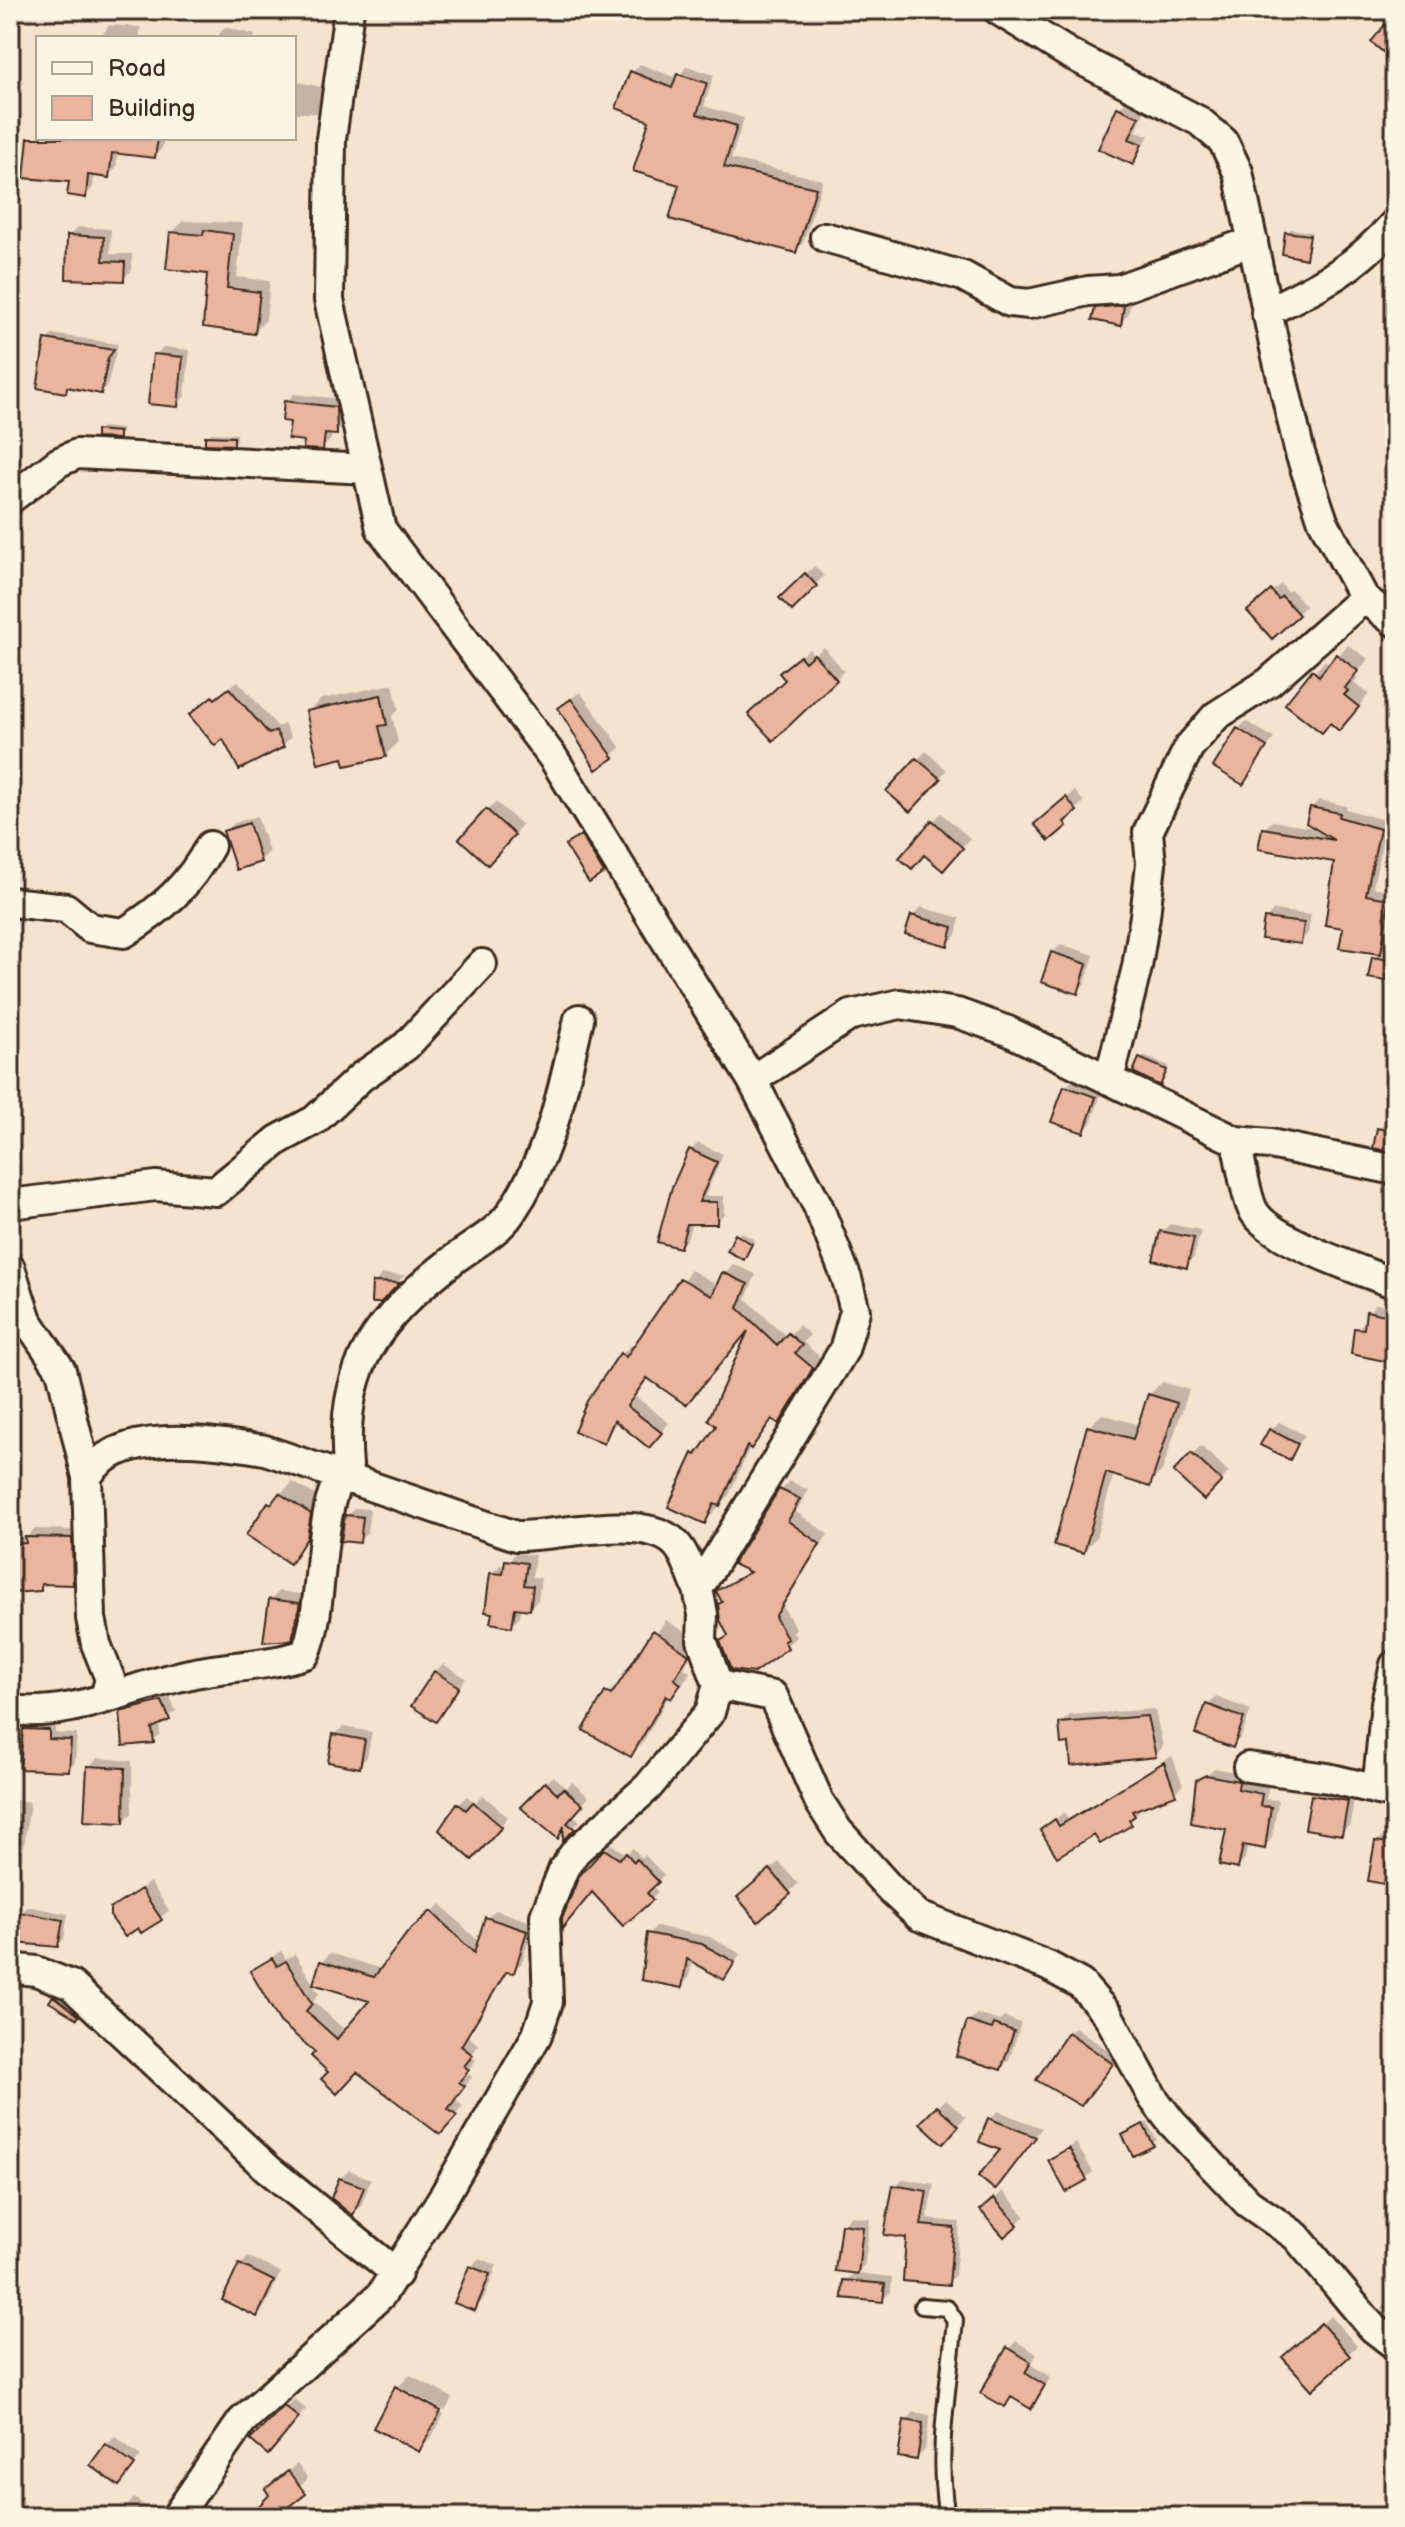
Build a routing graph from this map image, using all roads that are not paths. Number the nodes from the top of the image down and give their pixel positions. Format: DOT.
graph roads {
  1 [pos="349,10"];
  2 [pos="998,10"];
  3 [pos="1395,223"];
  4 [pos="825,237"];
  5 [pos="1253,241"];
  6 [pos="1266,312"];
  7 [pos="367,469"];
  8 [pos="10,499"];
  9 [pos="1364,598"];
  10 [pos="1395,622"];
  11 [pos="210,846"];
  12 [pos="10,902"];
  13 [pos="482,964"];
  14 [pos="579,1019"];
  15 [pos="752,1080"];
  16 [pos="1109,1080"];
  17 [pos="1236,1141"];
  18 [pos="1395,1170"];
  19 [pos="10,1204"];
  20 [pos="10,1268"];
  21 [pos="1395,1284"];
  22 [pos="340,1474"];
  23 [pos="87,1477"];
  24 [pos="698,1589"];
  25 [pos="1395,1665"];
  26 [pos="718,1685"];
  27 [pos="105,1697"];
  28 [pos="10,1710"];
  29 [pos="1248,1767"];
  30 [pos="1386,1792"];
  31 [pos="10,1968"];
  32 [pos="397,2274"];
  33 [pos="922,2306"];
  34 [pos="1395,2345"];
  35 [pos="176,2517"];
  36 [pos="947,2517"];
  1 -- 7 [label="street"];
  2 -- 5 [label="street"];
  3 -- 6 [label="street"];
  4 -- 5 [label="street"];
  5 -- 6 [label="street"];
  6 -- 9 [label="street"];
  7 -- 8 [label="street"];
  7 -- 15 [label="street"];
  9 -- 10 [label="street"];
  9 -- 16 [label="street"];
  11 -- 12 [label="street"];
  13 -- 19 [label="street"];
  14 -- 22 [label="street"];
  15 -- 16 [label="street"];
  15 -- 24 [label="street"];
  16 -- 17 [label="street"];
  17 -- 18 [label="street"];
  17 -- 21 [label="street"];
  20 -- 23 [label="street"];
  22 -- 23 [label="street"];
  22 -- 24 [label="street"];
  22 -- 27 [label="street"];
  23 -- 27 [label="street"];
  24 -- 26 [label="street"];
  25 -- 30 [label="street"];
  26 -- 32 [label="street"];
  26 -- 34 [label="street"];
  27 -- 28 [label="street"];
  29 -- 30 [label="street"];
  31 -- 32 [label="street"];
  32 -- 35 [label="street"];
  33 -- 36 [label="lane"];
}
